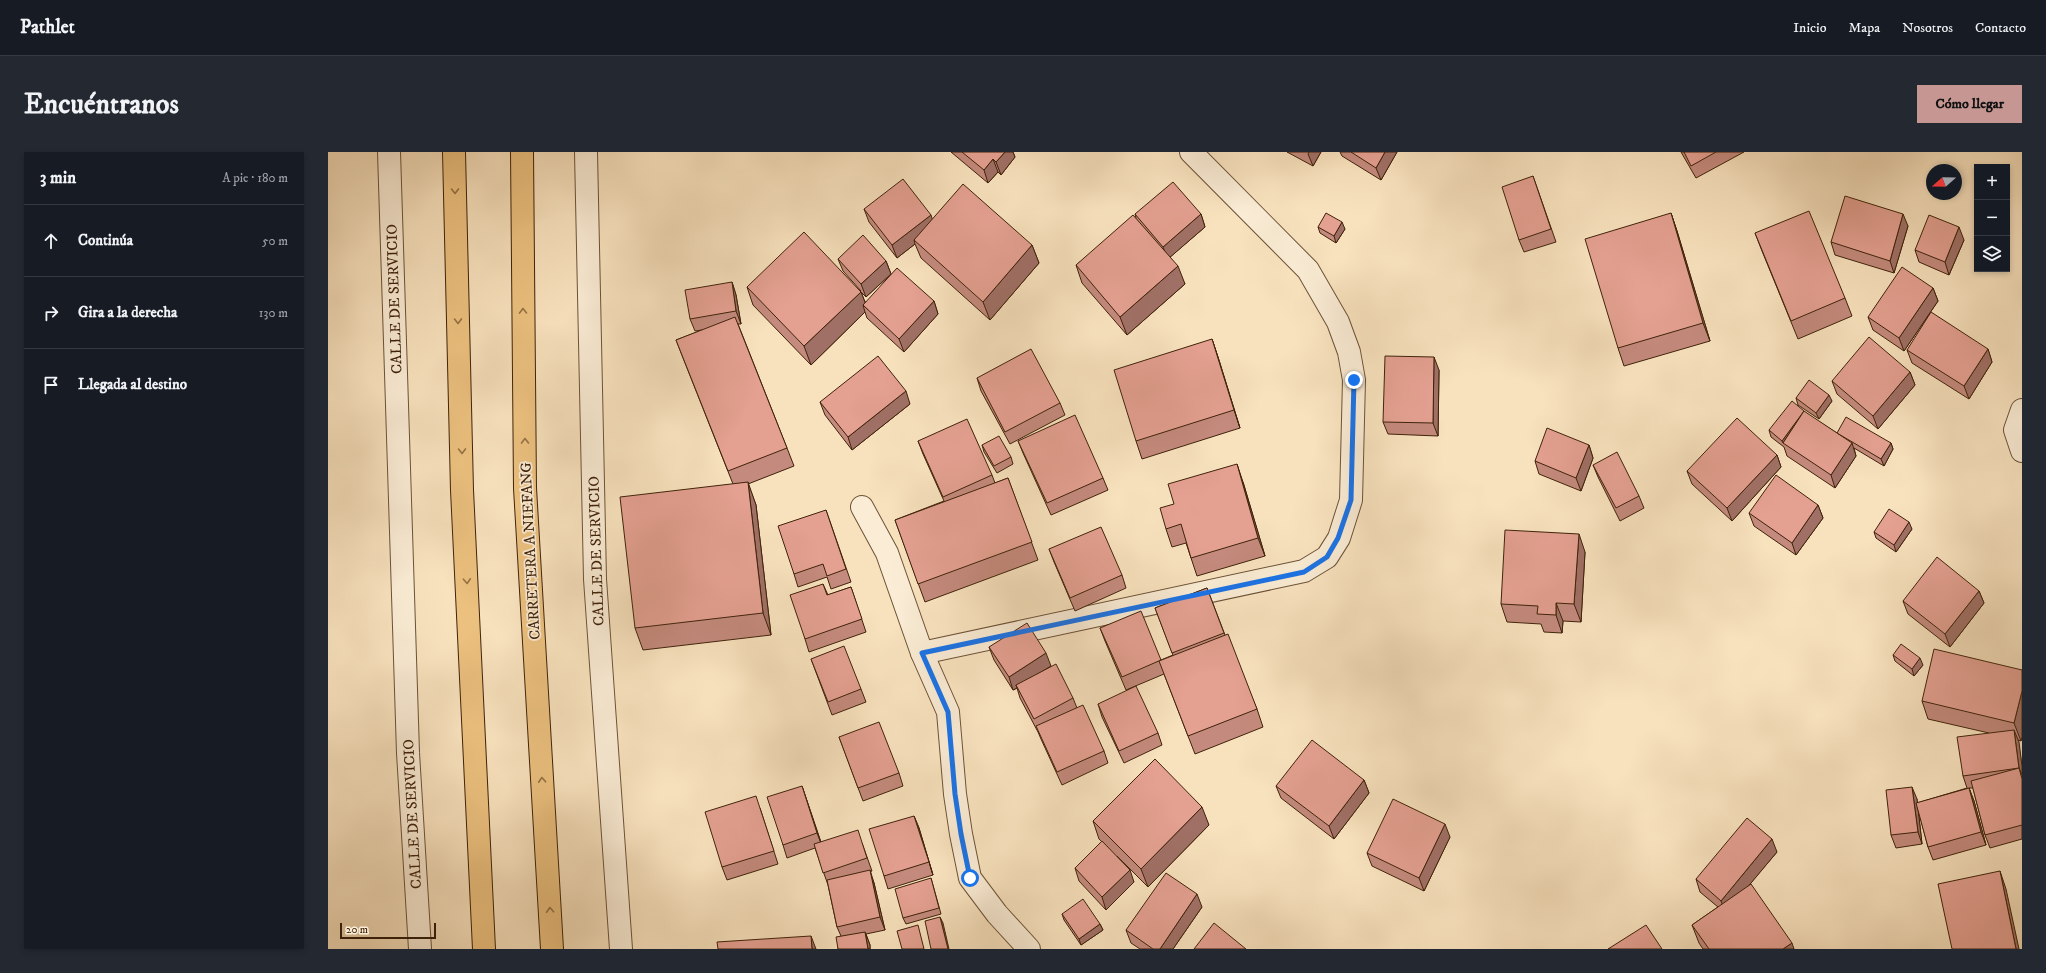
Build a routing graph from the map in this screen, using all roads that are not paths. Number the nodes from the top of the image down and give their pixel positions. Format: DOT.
graph roads {
  1 [pos="390,152"];
  2 [pos="454,152"];
  3 [pos="522,152"];
  4 [pos="586,152"];
  5 [pos="1191,152"];
  6 [pos="2022,410"];
  7 [pos="2022,451"];
  8 [pos="862,507"];
  9 [pos="922,653"];
  10 [pos="420,949"];
  11 [pos="484,949"];
  12 [pos="552,949"];
  13 [pos="621,949"];
  14 [pos="1029,949"];
  1 -- 10 [label="street, CALLE DE SERVICIO"];
  2 -- 11 [label="main road, one-way"];
  12 -- 3 [label="main road, CARRETERA A NIEFANG, one-way"];
  4 -- 13 [label="street, CALLE DE SERVICIO"];
  5 -- 9 [label="street"];
  6 -- 7 [label="street"];
  8 -- 9 [label="street"];
  9 -- 14 [label="street"];
}
